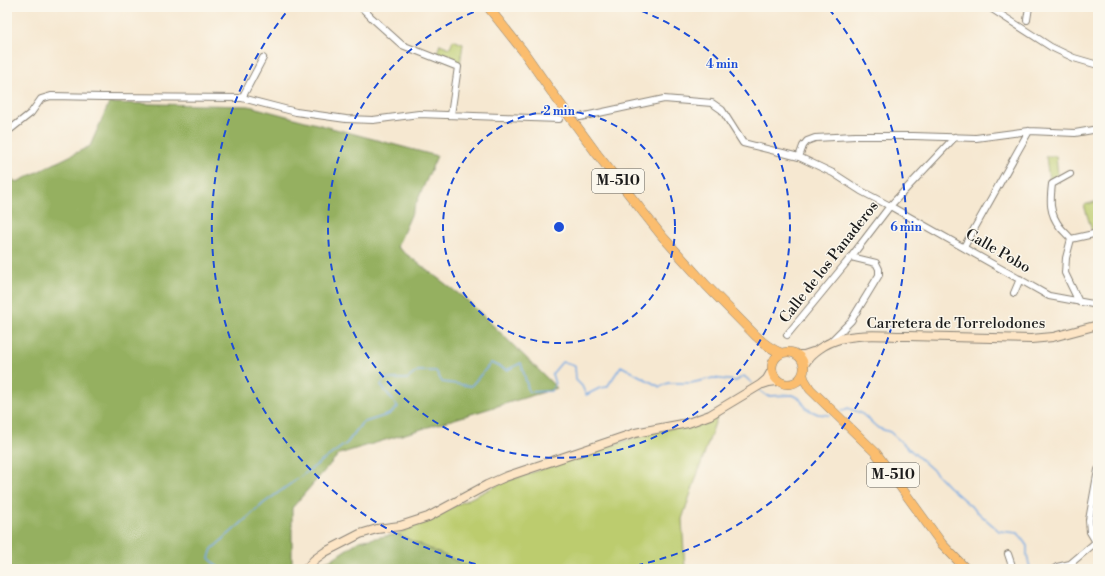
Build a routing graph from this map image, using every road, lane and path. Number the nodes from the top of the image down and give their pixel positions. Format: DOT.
graph roads {
  1 [pos="361,7"];
  2 [pos="488,7"];
  3 [pos="989,7"];
  4 [pos="1029,7"];
  5 [pos="1027,20"];
  6 [pos="263,58"];
  7 [pos="1098,65"];
  8 [pos="242,98"];
  9 [pos="451,115"];
  10 [pos="580,117"];
  11 [pos="559,119"];
  12 [pos="1098,128"];
  13 [pos="1029,131"];
  14 [pos="7,132"];
  15 [pos="955,138"];
  16 [pos="799,157"];
  17 [pos="1070,174"];
  18 [pos="890,206"];
  19 [pos="1098,233"];
  20 [pos="1070,239"];
  21 [pos="964,247"];
  22 [pos="851,257"];
  23 [pos="1020,279"];
  24 [pos="1014,293"];
  25 [pos="1079,302"];
  26 [pos="1098,305"];
  27 [pos="1097,327"];
  28 [pos="787,335"];
  29 [pos="763,343"];
  30 [pos="829,344"];
  31 [pos="816,351"];
  32 [pos="781,353"];
  33 [pos="797,354"];
  34 [pos="773,361"];
  35 [pos="804,365"];
  36 [pos="772,372"];
  37 [pos="803,375"];
  38 [pos="777,381"];
  39 [pos="795,382"];
  40 [pos="760,385"];
  41 [pos="810,389"];
  42 [pos="1098,470"];
  43 [pos="1008,554"];
  44 [pos="306,569"];
  45 [pos="966,569"];
  46 [pos="1013,569"];
  47 [pos="1054,569"];
  1 -- 9 [label="street"];
  2 -- 29 [label="main road, M-510"];
  3 -- 7 [label="street"];
  4 -- 5 [label="street"];
  6 -- 8 [label="street"];
  8 -- 9 [label="street"];
  8 -- 14 [label="street"];
  9 -- 11 [label="street"];
  10 -- 16 [label="street, Calle Pobo"];
  12 -- 13 [label="street"];
  13 -- 15 [label="street"];
  13 -- 21 [label="street"];
  15 -- 16 [label="street"];
  15 -- 18 [label="street, Calle de los Panaderos"];
  16 -- 18 [label="street, Calle Pobo"];
  17 -- 20 [label="street"];
  18 -- 21 [label="street, Calle Pobo"];
  18 -- 22 [label="street, Calle de los Panaderos"];
  19 -- 20 [label="street"];
  20 -- 25 [label="street"];
  21 -- 23 [label="street, Calle Pobo"];
  22 -- 28 [label="street, Calle de los Panaderos"];
  22 -- 30 [label="street"];
  23 -- 24 [label="street"];
  23 -- 25 [label="street, Calle Pobo"];
  25 -- 26 [label="street, Calle Pobo"];
  27 -- 30 [label="main road, Carretera de Torrelodones"];
  29 -- 32 [label="main road, M-510"];
  29 -- 34 [label="main road, M-510"];
  30 -- 31 [label="main road, Carretera de Torrelodones"];
  31 -- 33 [label="main road, Carretera de Torrelodones"];
  31 -- 35 [label="main road, Carretera de Torrelodones"];
  32 -- 33 [label="main road, M-510"];
  32 -- 34 [label="main road"];
  33 -- 35 [label="main road"];
  34 -- 36 [label="main road"];
  35 -- 37 [label="main road"];
  36 -- 38 [label="main road"];
  36 -- 40 [label="main road"];
  37 -- 39 [label="main road"];
  37 -- 41 [label="main road, M-510"];
  38 -- 39 [label="main road, M-510"];
  38 -- 40 [label="main road"];
  39 -- 41 [label="main road, M-510"];
  40 -- 44 [label="main road"];
  41 -- 45 [label="main road, M-510"];
  42 -- 47 [label="street"];
  43 -- 46 [label="street"];
}
